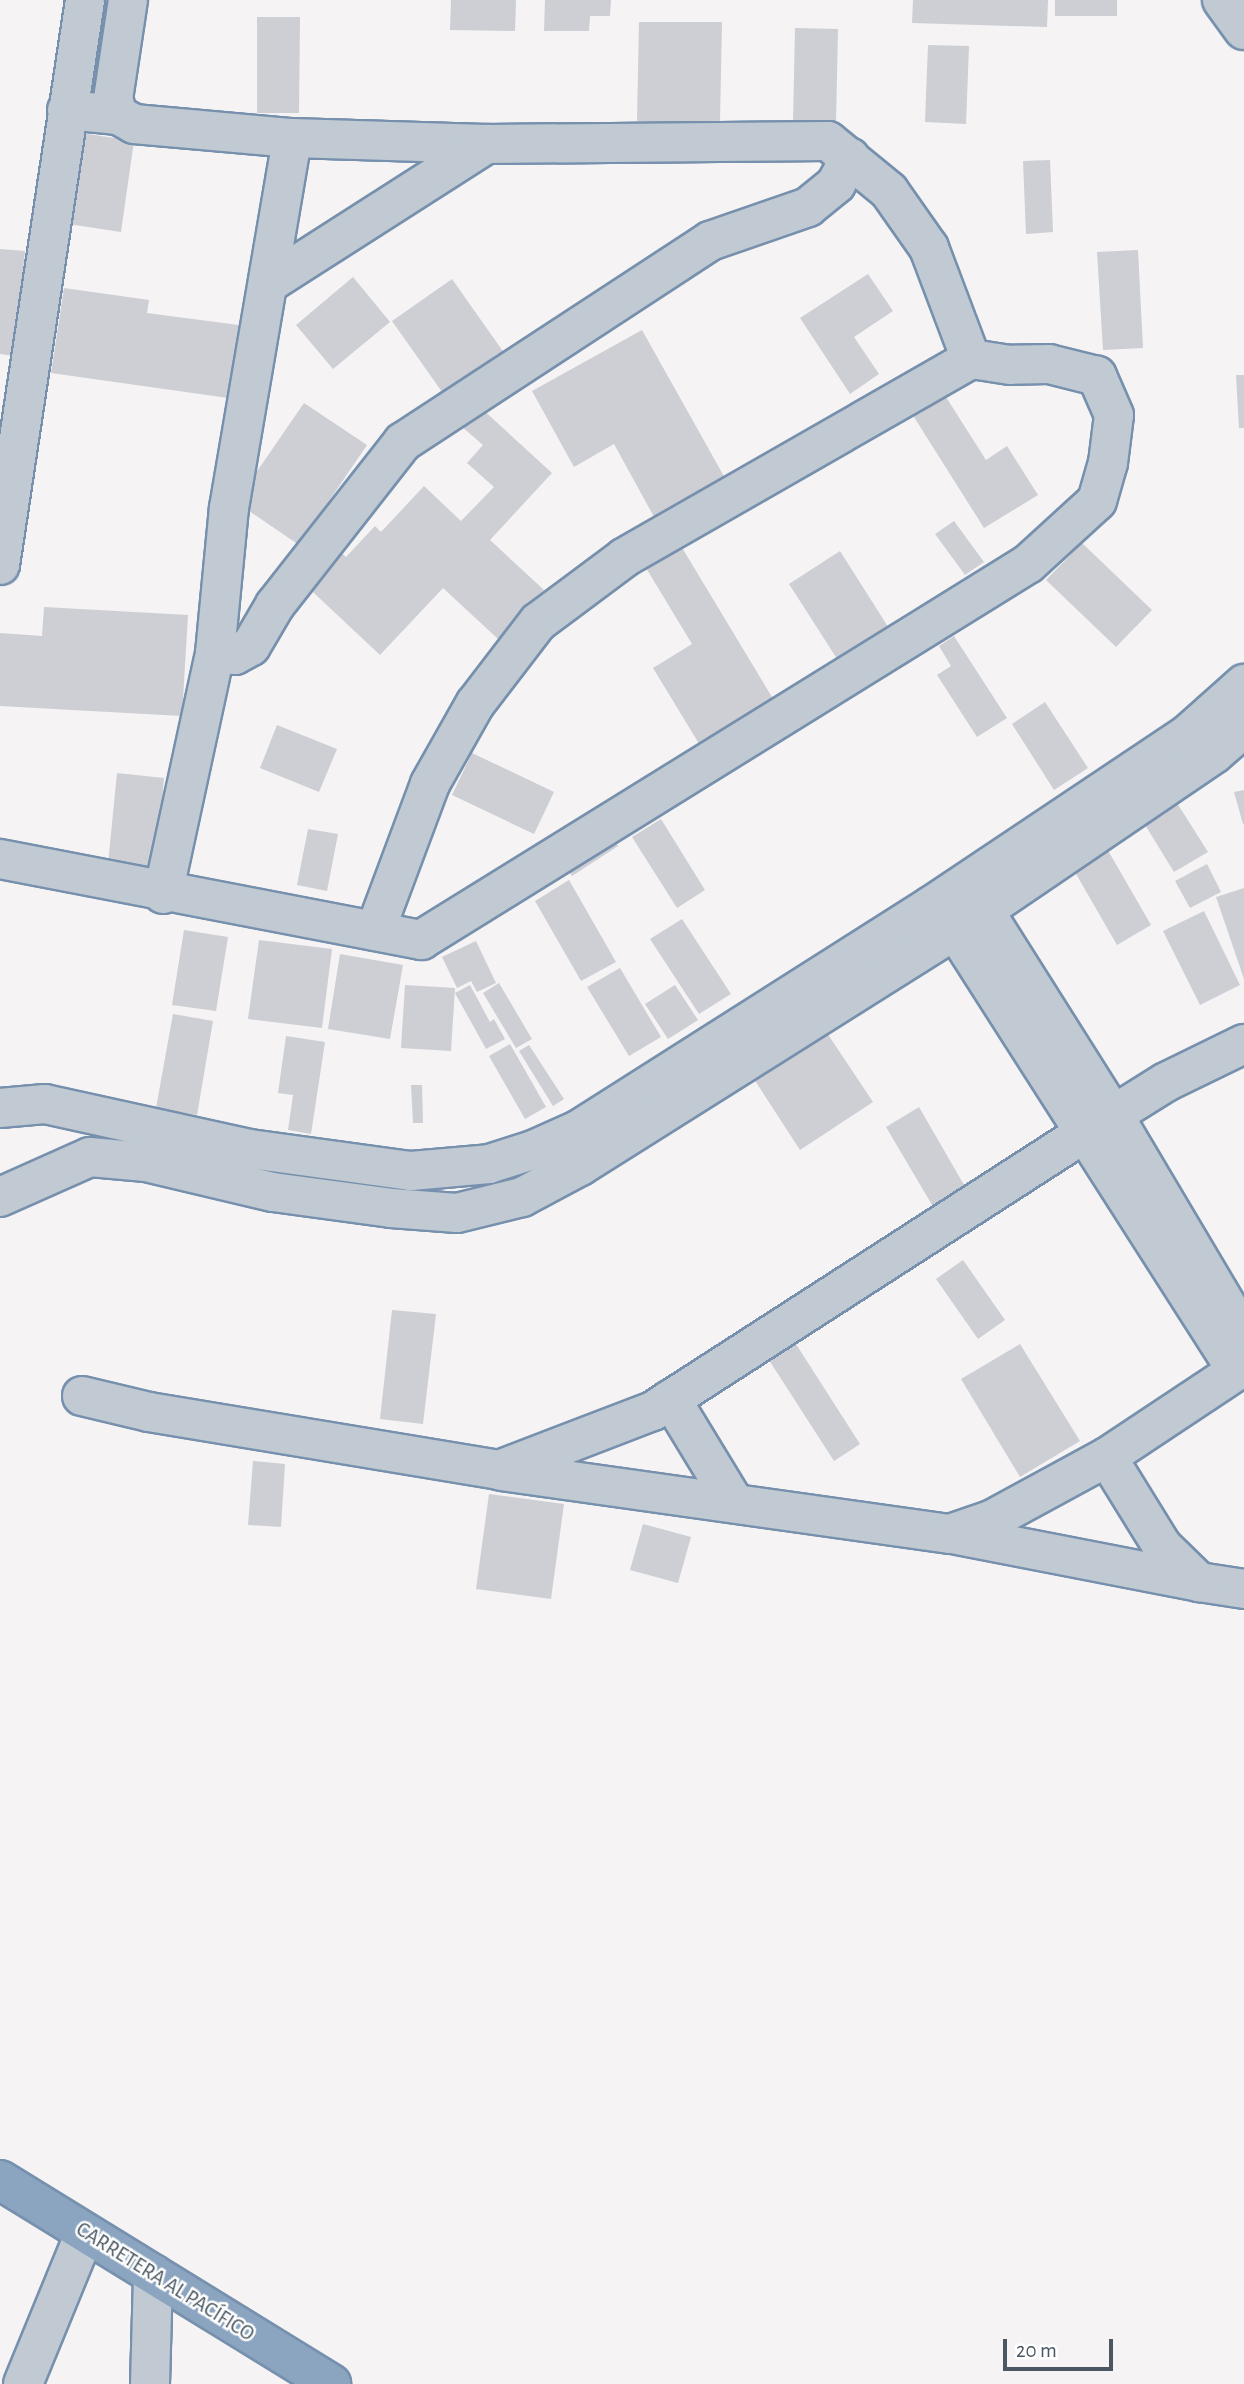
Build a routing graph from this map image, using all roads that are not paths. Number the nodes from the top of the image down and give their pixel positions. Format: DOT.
graph roads {
  1 [pos="85,0"];
  2 [pos="128,0"];
  3 [pos="1222,0"];
  4 [pos="1244,30"];
  5 [pos="67,110"];
  6 [pos="118,115"];
  7 [pos="292,138"];
  8 [pos="486,144"];
  9 [pos="850,158"];
  10 [pos="269,283"];
  11 [pos="971,359"];
  12 [pos="0,565"];
  13 [pos="215,653"];
  14 [pos="1244,684"];
  15 [pos="1244,728"];
  16 [pos="1216,749"];
  17 [pos="0,859"];
  18 [pos="163,894"];
  19 [pos="957,908"];
  20 [pos="375,931"];
  21 [pos="1244,1044"];
  22 [pos="0,1108"];
  23 [pos="87,1113"];
  24 [pos="1100,1124"];
  25 [pos="90,1157"];
  26 [pos="0,1196"];
  27 [pos="1244,1334"];
  28 [pos="1241,1369"];
  29 [pos="82,1396"];
  30 [pos="671,1399"];
  31 [pos="1107,1457"];
  32 [pos="499,1471"];
  33 [pos="733,1502"];
  34 [pos="950,1534"];
  35 [pos="1199,1582"];
  36 [pos="1244,1589"];
  37 [pos="0,2180"];
  38 [pos="85,2232"];
  39 [pos="153,2274"];
  40 [pos="23,2384"];
  41 [pos="150,2384"];
  42 [pos="331,2384"];
  1 -- 5 [label="street"];
  2 -- 6 [label="street"];
  3 -- 4 [label="street"];
  5 -- 6 [label="street"];
  5 -- 12 [label="street"];
  6 -- 7 [label="street"];
  7 -- 8 [label="street"];
  7 -- 10 [label="street"];
  8 -- 9 [label="street"];
  8 -- 10 [label="street"];
  9 -- 11 [label="street"];
  9 -- 13 [label="street"];
  10 -- 13 [label="street"];
  11 -- 20 [label="street"];
  11 -- 20 [label="street"];
  13 -- 18 [label="street"];
  14 -- 16 [label="street"];
  15 -- 16 [label="street"];
  16 -- 19 [label="street"];
  17 -- 18 [label="street"];
  18 -- 20 [label="street"];
  19 -- 23 [label="street"];
  19 -- 24 [label="street"];
  19 -- 25 [label="street"];
  21 -- 24 [label="street"];
  22 -- 23 [label="street"];
  23 -- 25 [label="street"];
  24 -- 27 [label="street"];
  24 -- 28 [label="street"];
  24 -- 30 [label="street"];
  25 -- 26 [label="street"];
  28 -- 31 [label="street"];
  29 -- 32 [label="street"];
  30 -- 32 [label="street"];
  30 -- 33 [label="street"];
  31 -- 34 [label="street"];
  31 -- 35 [label="street"];
  32 -- 33 [label="street"];
  33 -- 34 [label="street"];
  34 -- 35 [label="street"];
  35 -- 36 [label="street"];
  37 -- 38 [label="highway, CARRETERA AL PACÍFICO"];
  38 -- 39 [label="highway, CARRETERA AL PACÍFICO"];
  38 -- 40 [label="street"];
  39 -- 41 [label="street"];
  39 -- 42 [label="highway, CARRETERA AL PACÍFICO"];
}
